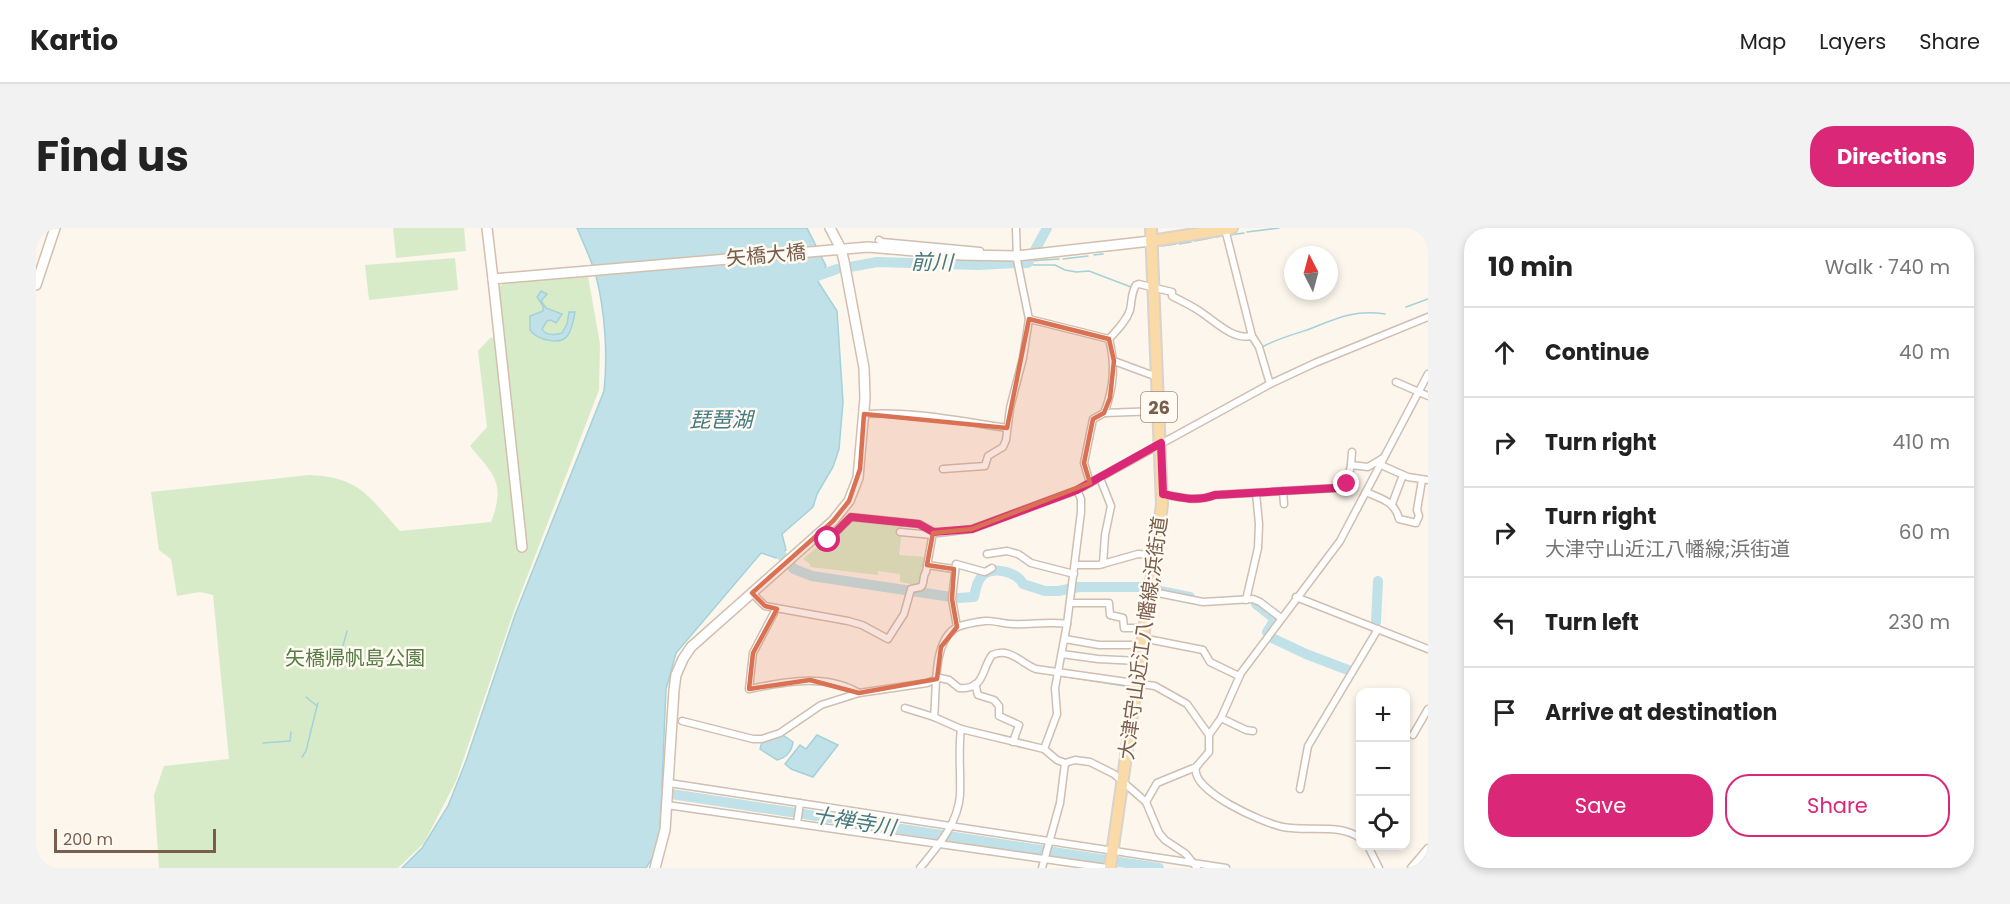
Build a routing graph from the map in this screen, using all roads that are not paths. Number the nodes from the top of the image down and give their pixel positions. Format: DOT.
graph roads {
  1 [pos="55,228"];
  2 [pos="487,228"];
  3 [pos="830,228"];
  4 [pos="1016,228"];
  5 [pos="1151,228"];
  6 [pos="1229,228"];
  7 [pos="879,240"];
  8 [pos="1151,241"];
  9 [pos="836,249"];
  10 [pos="1019,255"];
  11 [pos="493,279"];
  12 [pos="36,285"];
  13 [pos="1153,286"];
  14 [pos="1428,317"];
  15 [pos="1029,319"];
  16 [pos="1252,336"];
  17 [pos="1109,339"];
  18 [pos="1114,361"];
  19 [pos="1428,374"];
  20 [pos="1157,377"];
  21 [pos="1396,382"];
  22 [pos="1270,384"];
  23 [pos="1418,391"];
  24 [pos="1428,396"];
  25 [pos="1159,411"];
  26 [pos="1104,413"];
  27 [pos="864,414"];
  28 [pos="1007,428"];
  29 [pos="1161,443"];
  30 [pos="1352,452"];
  31 [pos="1382,461"];
  32 [pos="1351,465"];
  33 [pos="943,469"];
  34 [pos="1403,476"];
  35 [pos="1101,477"];
  36 [pos="1425,480"];
  37 [pos="1090,483"];
  38 [pos="1077,490"];
  39 [pos="1283,491"];
  40 [pos="1366,492"];
  41 [pos="1256,493"];
  42 [pos="1163,494"];
  43 [pos="1284,504"];
  44 [pos="1392,504"];
  45 [pos="900,532"];
  46 [pos="933,534"];
  47 [pos="828,540"];
  48 [pos="522,547"];
  49 [pos="987,554"];
  50 [pos="1154,555"];
  51 [pos="1103,564"];
  52 [pos="927,565"];
  53 [pos="1076,565"];
  54 [pos="992,568"];
  55 [pos="954,569"];
  56 [pos="1074,574"];
  57 [pos="1149,589"];
  58 [pos="752,593"];
  59 [pos="1296,597"];
  60 [pos="1246,600"];
  61 [pos="1070,603"];
  62 [pos="776,609"];
  63 [pos="1281,618"];
  64 [pos="1067,624"];
  65 [pos="957,627"];
  66 [pos="1378,629"];
  67 [pos="1142,637"];
  68 [pos="1065,639"];
  69 [pos="1428,649"];
  70 [pos="1062,654"];
  71 [pos="1139,661"];
  72 [pos="1059,671"];
  73 [pos="1239,676"];
  74 [pos="937,679"];
  75 [pos="1137,683"];
  76 [pos="975,684"];
  77 [pos="859,693"];
  78 [pos="905,708"];
  79 [pos="1428,709"];
  80 [pos="934,717"];
  81 [pos="1221,718"];
  82 [pos="682,721"];
  83 [pos="961,729"];
  84 [pos="1253,731"];
  85 [pos="1209,735"];
  86 [pos="1413,735"];
  87 [pos="1013,742"];
  88 [pos="1044,749"];
  89 [pos="1065,763"];
  90 [pos="1196,767"];
  91 [pos="1122,781"];
  92 [pos="669,785"];
  93 [pos="1300,789"];
  94 [pos="1146,802"];
  95 [pos="667,804"];
  96 [pos="800,805"];
  97 [pos="797,822"];
  98 [pos="950,827"];
  99 [pos="1356,836"];
  100 [pos="1048,842"];
  101 [pos="940,843"];
  102 [pos="1428,848"];
  103 [pos="1370,850"];
  104 [pos="1112,851"];
  105 [pos="1044,858"];
  106 [pos="1428,861"];
  107 [pos="1196,865"];
  108 [pos="1109,867"];
  109 [pos="655,868"];
  110 [pos="920,868"];
  111 [pos="1042,868"];
  112 [pos="1226,868"];
  113 [pos="1379,868"];
  114 [pos="1412,868"];
  115 [pos="1422,868"];
  1 -- 12 [label="street"];
  2 -- 11 [label="street"];
  3 -- 9 [label="street"];
  4 -- 10 [label="street"];
  5 -- 8 [label="main road, 大津守山近江八幡線;浜街道 / 26"];
  6 -- 8 [label="main road"];
  6 -- 16 [label="street"];
  7 -- 10 [label="street"];
  8 -- 10 [label="street, 矢橋大橋"];
  8 -- 13 [label="main road, 大津守山近江八幡線;浜街道 / 26"];
  9 -- 10 [label="street, 矢橋大橋"];
  9 -- 11 [label="street, 矢橋大橋"];
  9 -- 27 [label="street"];
  10 -- 15 [label="street"];
  11 -- 48 [label="street"];
  13 -- 16 [label="street"];
  13 -- 17 [label="street"];
  13 -- 20 [label="main road, 大津守山近江八幡線;浜街道 / 26"];
  14 -- 22 [label="street"];
  15 -- 17 [label="street"];
  15 -- 28 [label="street"];
  16 -- 22 [label="street"];
  17 -- 18 [label="street"];
  18 -- 20 [label="street"];
  18 -- 26 [label="street"];
  19 -- 23 [label="street"];
  20 -- 25 [label="main road, 大津守山近江八幡線;浜街道 / 26"];
  21 -- 23 [label="street"];
  22 -- 29 [label="street"];
  23 -- 24 [label="street"];
  23 -- 31 [label="street"];
  25 -- 26 [label="street"];
  25 -- 29 [label="main road, 大津守山近江八幡線;浜街道 / 26"];
  26 -- 37 [label="street"];
  27 -- 28 [label="street"];
  27 -- 58 [label="street"];
  28 -- 33 [label="street"];
  29 -- 35 [label="street"];
  29 -- 42 [label="main road, 大津守山近江八幡線;浜街道 / 26"];
  30 -- 32 [label="street"];
  31 -- 32 [label="street"];
  31 -- 34 [label="street"];
  31 -- 40 [label="street"];
  32 -- 39 [label="street"];
  34 -- 36 [label="street"];
  34 -- 44 [label="street"];
  35 -- 37 [label="street"];
  35 -- 51 [label="street"];
  36 -- 44 [label="street"];
  37 -- 38 [label="street"];
  38 -- 46 [label="street"];
  38 -- 53 [label="street"];
  39 -- 41 [label="street"];
  39 -- 43 [label="street"];
  40 -- 44 [label="street"];
  40 -- 59 [label="street"];
  41 -- 42 [label="street"];
  41 -- 60 [label="street"];
  42 -- 50 [label="main road, 大津守山近江八幡線;浜街道 / 26"];
  45 -- 46 [label="street"];
  46 -- 47 [label="street"];
  46 -- 52 [label="street"];
  49 -- 56 [label="street"];
  50 -- 51 [label="street"];
  50 -- 57 [label="main road, 大津守山近江八幡線;浜街道 / 26"];
  51 -- 53 [label="street"];
  52 -- 55 [label="street"];
  52 -- 62 [label="street"];
  53 -- 56 [label="street"];
  54 -- 55 [label="street"];
  55 -- 65 [label="street"];
  56 -- 61 [label="street"];
  57 -- 60 [label="street"];
  57 -- 67 [label="main road, 大津守山近江八幡線;浜街道 / 26"];
  58 -- 62 [label="street"];
  58 -- 92 [label="street"];
  59 -- 63 [label="street"];
  59 -- 66 [label="street"];
  60 -- 63 [label="street"];
  61 -- 64 [label="street"];
  61 -- 67 [label="street"];
  62 -- 77 [label="street"];
  63 -- 73 [label="street"];
  64 -- 65 [label="street"];
  64 -- 68 [label="street"];
  65 -- 74 [label="street"];
  66 -- 69 [label="street"];
  66 -- 93 [label="street"];
  67 -- 68 [label="street"];
  67 -- 71 [label="main road, 大津守山近江八幡線;浜街道 / 26"];
  67 -- 73 [label="street"];
  68 -- 70 [label="street"];
  70 -- 71 [label="street"];
  70 -- 72 [label="street"];
  71 -- 75 [label="main road, 大津守山近江八幡線;浜街道 / 26"];
  72 -- 75 [label="street"];
  72 -- 76 [label="street"];
  72 -- 88 [label="street"];
  73 -- 81 [label="street"];
  74 -- 76 [label="street"];
  74 -- 77 [label="street"];
  74 -- 80 [label="street"];
  75 -- 85 [label="street"];
  75 -- 91 [label="main road, 大津守山近江八幡線;浜街道 / 26"];
  76 -- 87 [label="street"];
  77 -- 82 [label="street"];
  78 -- 80 [label="street"];
  79 -- 86 [label="street"];
  80 -- 83 [label="street"];
  81 -- 84 [label="street"];
  81 -- 85 [label="street"];
  83 -- 87 [label="street"];
  83 -- 98 [label="street"];
  85 -- 90 [label="street"];
  87 -- 88 [label="street"];
  88 -- 89 [label="street"];
  89 -- 91 [label="street"];
  89 -- 100 [label="street"];
  90 -- 94 [label="street"];
  90 -- 99 [label="street"];
  91 -- 94 [label="street"];
  91 -- 104 [label="main road, 大津守山近江八幡線;浜街道 / 26"];
  92 -- 95 [label="street"];
  92 -- 96 [label="street"];
  94 -- 107 [label="street"];
  95 -- 97 [label="street"];
  95 -- 109 [label="street"];
  96 -- 97 [label="street"];
  96 -- 98 [label="street"];
  97 -- 101 [label="street"];
  98 -- 100 [label="street"];
  98 -- 101 [label="street"];
  100 -- 104 [label="street"];
  100 -- 105 [label="street"];
  101 -- 105 [label="street"];
  101 -- 110 [label="street"];
  102 -- 114 [label="street"];
  103 -- 113 [label="street"];
  104 -- 107 [label="street"];
  104 -- 108 [label="main road, 大津守山近江八幡線;浜街道 / 26"];
  105 -- 108 [label="street"];
  105 -- 111 [label="street"];
  106 -- 115 [label="main road"];
  107 -- 112 [label="street"];
}
